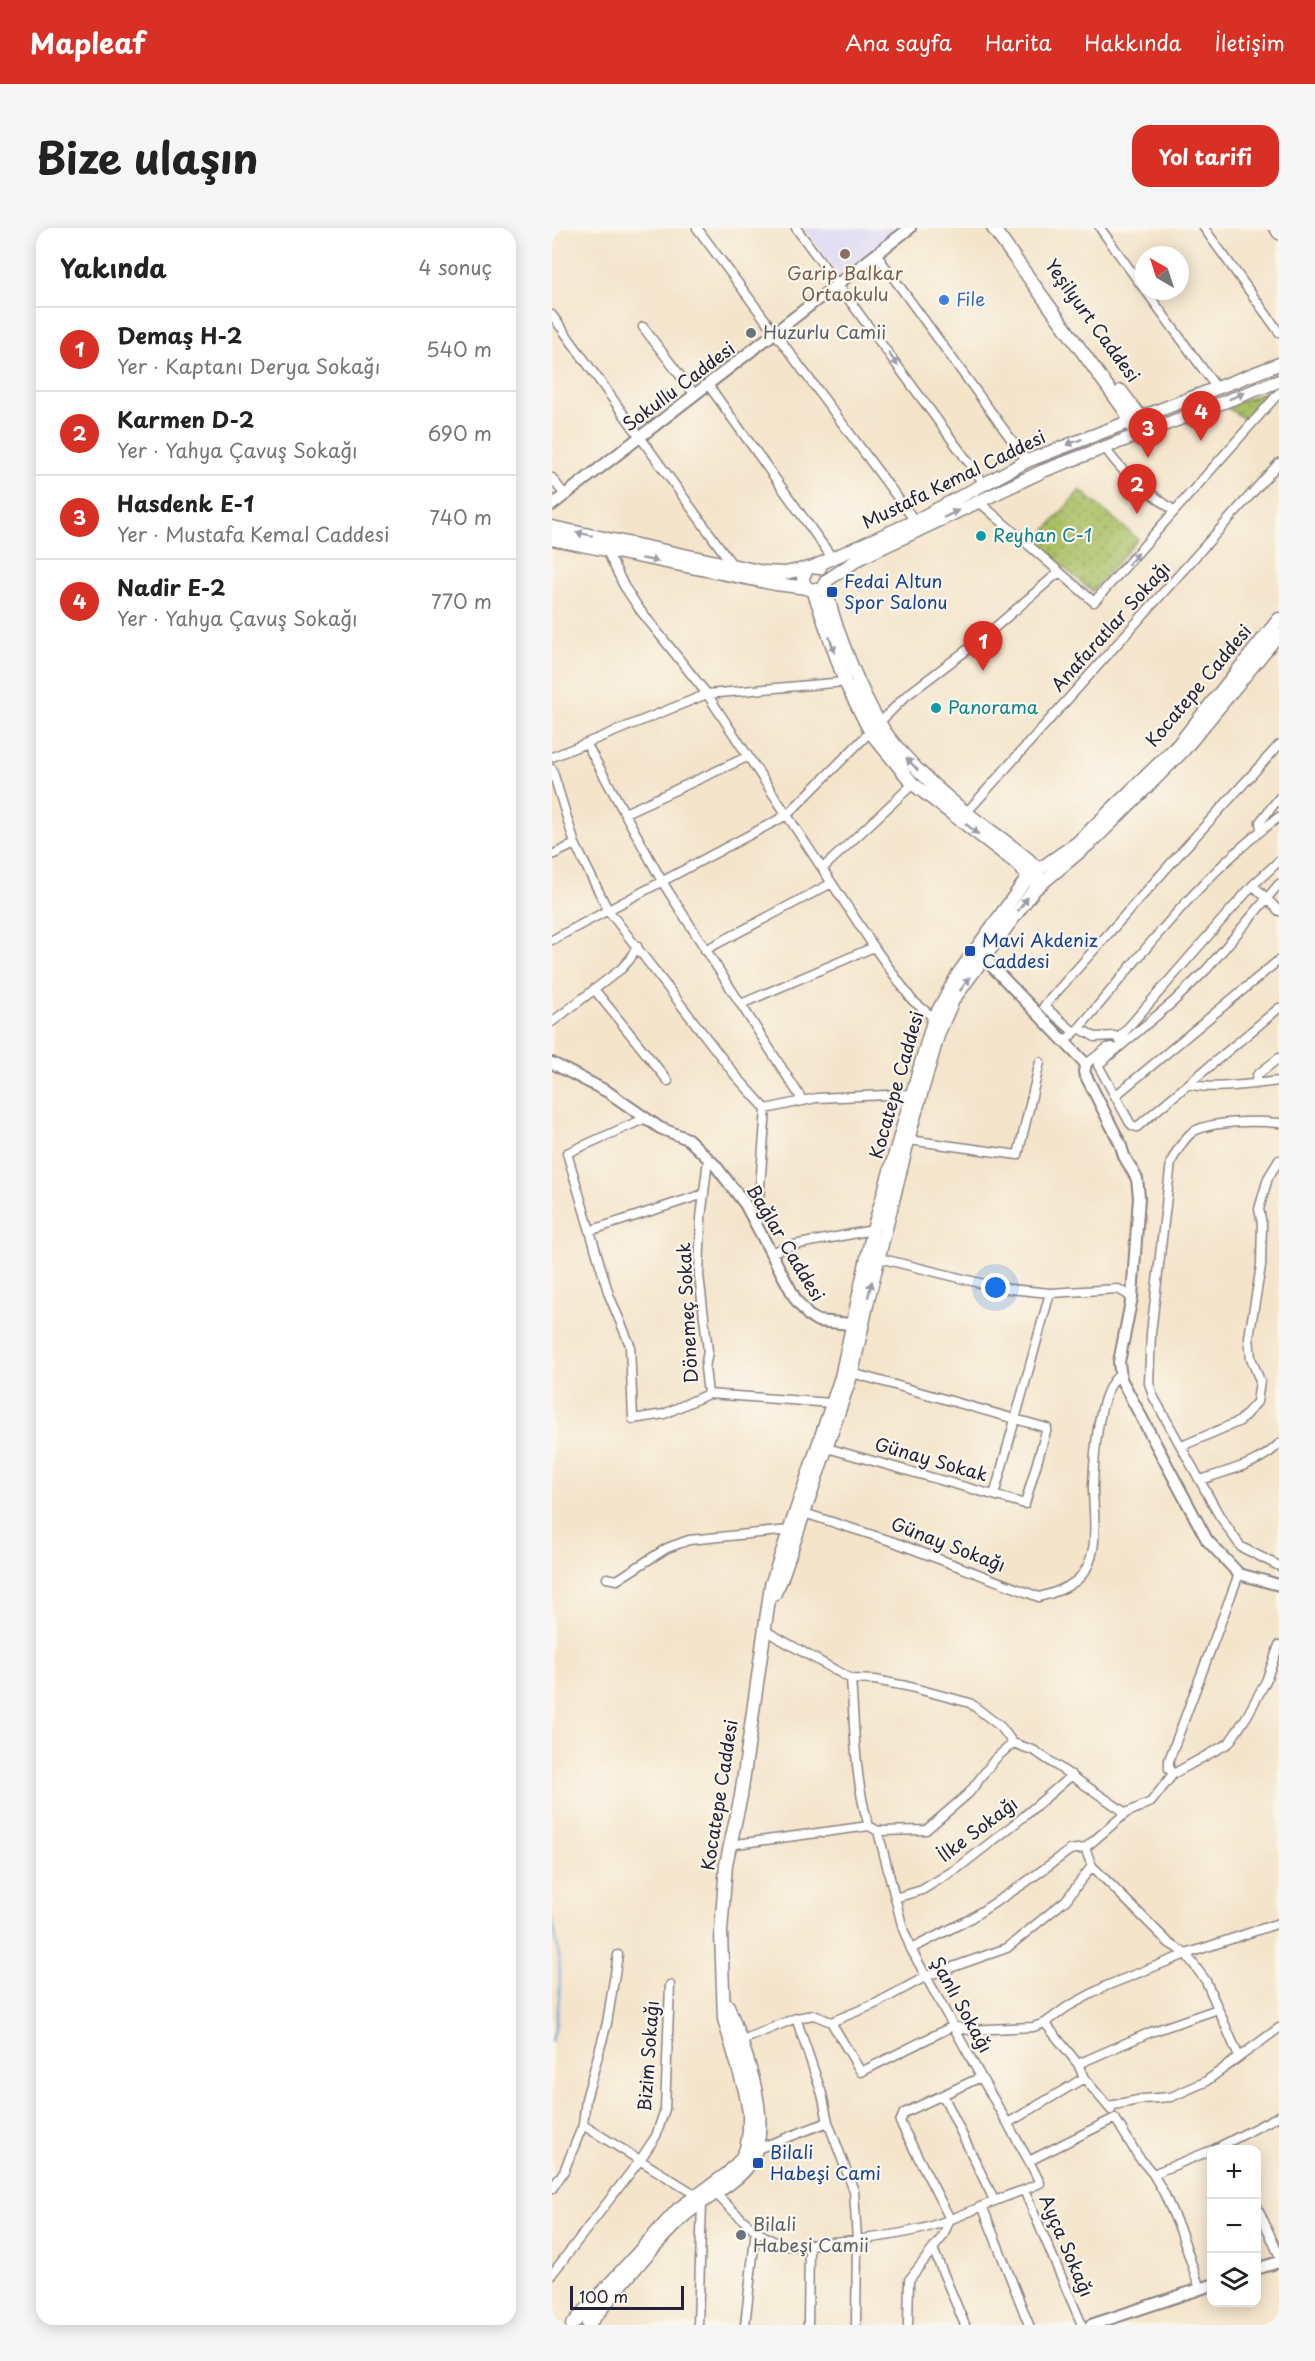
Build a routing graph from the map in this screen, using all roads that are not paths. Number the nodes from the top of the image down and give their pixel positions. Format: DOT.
graph roads {
  1 [pos="697,228"];
  2 [pos="796,228"];
  3 [pos="910,228"];
  4 [pos="993,228"];
  5 [pos="1002,228"];
  6 [pos="1100,228"];
  7 [pos="1204,228"];
  8 [pos="1276,228"];
  9 [pos="1279,233"];
  10 [pos="876,254"];
  11 [pos="1135,276"];
  12 [pos="838,284"];
  13 [pos="1152,300"];
  14 [pos="552,315"];
  15 [pos="643,327"];
  16 [pos="1279,332"];
  17 [pos="775,334"];
  18 [pos="1279,364"];
  19 [pos="1279,381"];
  20 [pos="708,386"];
  21 [pos="1216,387"];
  22 [pos="1279,393"];
  23 [pos="694,394"];
  24 [pos="1135,419"];
  25 [pos="1143,433"];
  26 [pos="641,436"];
  27 [pos="1104,446"];
  28 [pos="1027,460"];
  29 [pos="1279,463"];
  30 [pos="552,478"];
  31 [pos="983,482"];
  32 [pos="564,494"];
  33 [pos="978,501"];
  34 [pos="552,505"];
  35 [pos="1173,510"];
  36 [pos="915,520"];
  37 [pos="552,527"];
  38 [pos="552,538"];
  39 [pos="607,551"];
  40 [pos="833,559"];
  41 [pos="734,567"];
  42 [pos="810,568"];
  43 [pos="1059,572"];
  44 [pos="826,582"];
  45 [pos="810,589"];
  46 [pos="1279,619"];
  47 [pos="1279,634"];
  48 [pos="845,682"];
  49 [pos="707,694"];
  50 [pos="880,723"];
  51 [pos="871,733"];
  52 [pos="586,743"];
  53 [pos="1279,745"];
  54 [pos="552,757"];
  55 [pos="747,757"];
  56 [pos="552,769"];
  57 [pos="913,784"];
  58 [pos="1279,798"];
  59 [pos="968,812"];
  60 [pos="625,813"];
  61 [pos="787,815"];
  62 [pos="1279,817"];
  63 [pos="1261,830"];
  64 [pos="575,844"];
  65 [pos="552,855"];
  66 [pos="1279,861"];
  67 [pos="823,868"];
  68 [pos="1033,873"];
  69 [pos="663,883"];
  70 [pos="832,883"];
  71 [pos="1279,884"];
  72 [pos="1253,885"];
  73 [pos="1038,886"];
  74 [pos="1267,898"];
  75 [pos="608,910"];
  76 [pos="1279,911"];
  77 [pos="552,940"];
  78 [pos="637,946"];
  79 [pos="874,947"];
  80 [pos="705,950"];
  81 [pos="979,955"];
  82 [pos="1279,960"];
  83 [pos="594,989"];
  84 [pos="741,1004"];
  85 [pos="1279,1008"];
  86 [pos="934,1018"];
  87 [pos="552,1022"];
  88 [pos="1076,1030"];
  89 [pos="1065,1041"];
  90 [pos="1119,1045"];
  91 [pos="1279,1058"];
  92 [pos="1040,1062"];
  93 [pos="552,1063"];
  94 [pos="1086,1064"];
  95 [pos="669,1081"];
  96 [pos="1279,1081"];
  97 [pos="1190,1084"];
  98 [pos="1256,1084"];
  99 [pos="911,1094"];
  100 [pos="1115,1096"];
  101 [pos="803,1101"];
  102 [pos="766,1109"];
  103 [pos="646,1118"];
  104 [pos="1279,1123"];
  105 [pos="909,1140"];
  106 [pos="708,1159"];
  107 [pos="1279,1160"];
  108 [pos="704,1194"];
  109 [pos="757,1224"];
  110 [pos="873,1230"];
  111 [pos="589,1231"];
  112 [pos="772,1252"];
  113 [pos="879,1257"];
  114 [pos="1050,1293"];
  115 [pos="1132,1297"];
  116 [pos="857,1324"];
  117 [pos="852,1373"];
  118 [pos="1121,1374"];
  119 [pos="708,1394"];
  120 [pos="832,1403"];
  121 [pos="1015,1419"];
  122 [pos="1279,1444"];
  123 [pos="1182,1446"];
  124 [pos="827,1448"];
  125 [pos="1201,1480"];
  126 [pos="991,1494"];
  127 [pos="804,1513"];
  128 [pos="789,1530"];
  129 [pos="1279,1566"];
  130 [pos="1239,1574"];
  131 [pos="607,1578"];
  132 [pos="1279,1585"];
  133 [pos="769,1604"];
  134 [pos="764,1630"];
  135 [pos="1279,1645"];
  136 [pos="851,1679"];
  137 [pos="1013,1743"];
  138 [pos="1173,1774"];
  139 [pos="1072,1775"];
  140 [pos="1126,1813"];
  141 [pos="869,1827"];
  142 [pos="878,1831"];
  143 [pos="729,1845"];
  144 [pos="1085,1848"];
  145 [pos="1092,1866"];
  146 [pos="895,1898"];
  147 [pos="1279,1923"];
  148 [pos="911,1950"];
  149 [pos="1186,1954"];
  150 [pos="618,1955"];
  151 [pos="927,1976"];
  152 [pos="670,1985"];
  153 [pos="1218,2009"];
  154 [pos="796,2018"];
  155 [pos="831,2022"];
  156 [pos="1045,2023"];
  157 [pos="953,2026"];
  158 [pos="1279,2028"];
  159 [pos="735,2042"];
  160 [pos="1239,2058"];
  161 [pos="1078,2064"];
  162 [pos="981,2077"];
  163 [pos="1084,2078"];
  164 [pos="943,2095"];
  165 [pos="1109,2106"];
  166 [pos="1115,2118"];
  167 [pos="1278,2120"];
  168 [pos="828,2122"];
  169 [pos="1008,2123"];
  170 [pos="583,2125"];
  171 [pos="1233,2145"];
  172 [pos="757,2150"];
  173 [pos="1207,2152"];
  174 [pos="744,2154"];
  175 [pos="640,2160"];
  176 [pos="1029,2161"];
  177 [pos="1153,2174"];
  178 [pos="552,2189"];
  179 [pos="712,2190"];
  180 [pos="1024,2190"];
  181 [pos="699,2199"];
  182 [pos="994,2200"];
  183 [pos="983,2208"];
  184 [pos="1261,2213"];
  185 [pos="950,2219"];
  186 [pos="756,2229"];
  187 [pos="857,2240"];
  188 [pos="809,2244"];
  189 [pos="933,2249"];
  190 [pos="1279,2255"];
  191 [pos="1279,2262"];
  192 [pos="1261,2268"];
  193 [pos="552,2274"];
  194 [pos="1207,2286"];
  195 [pos="1200,2289"];
  196 [pos="572,2325"];
  197 [pos="588,2325"];
  198 [pos="698,2325"];
  199 [pos="745,2325"];
  200 [pos="808,2325"];
  201 [pos="856,2325"];
  202 [pos="908,2325"];
  203 [pos="965,2325"];
  204 [pos="1029,2325"];
  205 [pos="1082,2325"];
  206 [pos="1090,2325"];
  1 -- 17 [label="street"];
  2 -- 12 [label="street"];
  3 -- 10 [label="street, Sokullu Caddesi"];
  4 -- 24 [label="main road, Yeşilyurt Caddesi"];
  5 -- 24 [label="main road, Yeşilyurt Caddesi"];
  6 -- 11 [label="street"];
  7 -- 16 [label="street"];
  8 -- 9 [label="main road"];
  10 -- 12 [label="street, Sokullu Caddesi"];
  10 -- 28 [label="street"];
  12 -- 17 [label="street, Sokullu Caddesi"];
  12 -- 31 [label="street, one-way"];
  13 -- 21 [label="street"];
  14 -- 26 [label="street"];
  15 -- 23 [label="street"];
  17 -- 20 [label="street, Sokullu Caddesi"];
  17 -- 36 [label="street"];
  18 -- 21 [label="main road, Mustafa Kemal Caddesi"];
  25 -- 19 [label="main road, Mustafa Kemal Caddesi, one-way"];
  20 -- 23 [label="street, Sokullu Caddesi"];
  20 -- 40 [label="street"];
  21 -- 24 [label="main road, Mustafa Kemal Caddesi"];
  22 -- 35 [label="street"];
  23 -- 26 [label="street, Sokullu Caddesi"];
  24 -- 25 [label="main road, Yeşilyurt Caddesi"];
  24 -- 28 [label="main road, Mustafa Kemal Caddesi, one-way"];
  25 -- 27 [label="main road, Mustafa Kemal Caddesi"];
  26 -- 32 [label="street, Sokullu Caddesi"];
  26 -- 41 [label="street"];
  27 -- 33 [label="main road, Mustafa Kemal Caddesi"];
  27 -- 35 [label="street"];
  28 -- 31 [label="main road, Mustafa Kemal Caddesi"];
  29 -- 59 [label="street, Anafaratlar Sokağı"];
  30 -- 32 [label="street"];
  31 -- 36 [label="main road, Mustafa Kemal Caddesi"];
  32 -- 34 [label="street, Sokullu Caddesi"];
  33 -- 43 [label="street"];
  44 -- 33 [label="main road, Mustafa Kemal Caddesi, one-way"];
  43 -- 35 [label="street, one-way"];
  36 -- 40 [label="main road, Mustafa Kemal Caddesi"];
  41 -- 37 [label="main road, Mustafa Kemal Caddesi, one-way"];
  38 -- 39 [label="main road"];
  39 -- 45 [label="main road, one-way"];
  39 -- 49 [label="street"];
  40 -- 42 [label="main road, Mustafa Kemal Caddesi"];
  41 -- 42 [label="main road, Mustafa Kemal Caddesi"];
  42 -- 44 [label="main road"];
  42 -- 45 [label="main road"];
  43 -- 50 [label="street"];
  44 -- 45 [label="main road"];
  44 -- 50 [label="main road"];
  45 -- 48 [label="main road, one-way"];
  46 -- 68 [label="main road, Kocatepe Caddesi"];
  47 -- 73 [label="main road, Kocatepe Caddesi"];
  48 -- 49 [label="street"];
  48 -- 51 [label="main road"];
  49 -- 52 [label="street"];
  49 -- 55 [label="street"];
  50 -- 51 [label="street"];
  59 -- 50 [label="main road, one-way"];
  51 -- 57 [label="main road"];
  51 -- 61 [label="street"];
  52 -- 54 [label="street"];
  52 -- 60 [label="street"];
  53 -- 88 [label="street"];
  55 -- 60 [label="street"];
  55 -- 61 [label="street"];
  56 -- 64 [label="street"];
  57 -- 67 [label="street"];
  57 -- 68 [label="main road, one-way"];
  58 -- 63 [label="street"];
  59 -- 68 [label="main road"];
  60 -- 69 [label="street"];
  61 -- 67 [label="street"];
  61 -- 69 [label="street"];
  62 -- 63 [label="street"];
  63 -- 88 [label="street"];
  64 -- 65 [label="street"];
  64 -- 75 [label="street"];
  66 -- 72 [label="street"];
  67 -- 70 [label="street"];
  68 -- 73 [label="main road"];
  68 -- 81 [label="main road, Kocatepe Caddesi"];
  69 -- 75 [label="street"];
  69 -- 80 [label="street"];
  70 -- 79 [label="street"];
  70 -- 80 [label="street"];
  71 -- 74 [label="street"];
  72 -- 74 [label="street"];
  72 -- 90 [label="street"];
  81 -- 73 [label="main road, Kocatepe Caddesi, one-way"];
  74 -- 76 [label="street"];
  74 -- 90 [label="street"];
  75 -- 77 [label="street"];
  75 -- 78 [label="street"];
  78 -- 83 [label="street"];
  78 -- 102 [label="street"];
  79 -- 84 [label="street"];
  79 -- 86 [label="street"];
  80 -- 84 [label="street"];
  81 -- 86 [label="main road, Kocatepe Caddesi"];
  81 -- 89 [label="street"];
  105 -- 81 [label="main road, Kocatepe Caddesi, one-way"];
  82 -- 100 [label="street"];
  83 -- 87 [label="street"];
  83 -- 95 [label="street"];
  84 -- 101 [label="street"];
  85 -- 97 [label="street"];
  86 -- 99 [label="main road, Kocatepe Caddesi"];
  88 -- 89 [label="street"];
  88 -- 90 [label="street"];
  89 -- 94 [label="street"];
  90 -- 94 [label="street"];
  90 -- 100 [label="street"];
  91 -- 98 [label="street"];
  92 -- 105 [label="street"];
  93 -- 103 [label="street, Bağlar Caddesi"];
  94 -- 115 [label="street"];
  96 -- 98 [label="street"];
  97 -- 98 [label="street"];
  97 -- 100 [label="street"];
  99 -- 101 [label="street"];
  99 -- 110 [label="main road, Kocatepe Caddesi"];
  101 -- 102 [label="street"];
  102 -- 109 [label="street"];
  103 -- 106 [label="street, Bağlar Caddesi"];
  103 -- 111 [label="street"];
  104 -- 123 [label="street"];
  105 -- 113 [label="main road, Kocatepe Caddesi"];
  106 -- 108 [label="street, Dönemeç Sokak"];
  106 -- 109 [label="street, Bağlar Caddesi"];
  107 -- 123 [label="street"];
  108 -- 111 [label="street"];
  108 -- 119 [label="street, Dönemeç Sokak"];
  109 -- 112 [label="street, Bağlar Caddesi"];
  110 -- 112 [label="street"];
  110 -- 116 [label="main road, Kocatepe Caddesi"];
  111 -- 119 [label="street"];
  112 -- 116 [label="street, Bağlar Caddesi"];
  113 -- 114 [label="street"];
  116 -- 113 [label="main road, Kocatepe Caddesi, one-way"];
  114 -- 115 [label="street"];
  114 -- 121 [label="street"];
  115 -- 118 [label="street"];
  116 -- 117 [label="main road, Kocatepe Caddesi"];
  116 -- 120 [label="main road, Kocatepe Caddesi"];
  117 -- 121 [label="street"];
  117 -- 124 [label="main road, Kocatepe Caddesi"];
  118 -- 127 [label="street, Günay Sokağı"];
  118 -- 130 [label="street"];
  119 -- 120 [label="street"];
  120 -- 128 [label="main road, Kocatepe Caddesi"];
  121 -- 126 [label="street"];
  121 -- 126 [label="street, Günay Sokak"];
  122 -- 125 [label="street"];
  123 -- 125 [label="street"];
  124 -- 126 [label="street, Günay Sokak"];
  124 -- 127 [label="main road, Kocatepe Caddesi"];
  125 -- 129 [label="street"];
  127 -- 133 [label="main road, Kocatepe Caddesi"];
  128 -- 131 [label="street"];
  128 -- 133 [label="main road, Kocatepe Caddesi"];
  130 -- 132 [label="street"];
  130 -- 138 [label="street"];
  133 -- 134 [label="main road, Kocatepe Caddesi"];
  134 -- 136 [label="street"];
  134 -- 143 [label="main road, Kocatepe Caddesi"];
  135 -- 138 [label="street"];
  136 -- 137 [label="street"];
  136 -- 141 [label="street"];
  137 -- 139 [label="street"];
  137 -- 142 [label="street"];
  138 -- 140 [label="street"];
  139 -- 140 [label="street"];
  139 -- 146 [label="street, İlke Sokağı"];
  140 -- 144 [label="street"];
  141 -- 142 [label="street"];
  141 -- 143 [label="street"];
  142 -- 146 [label="street, Şanlı Sokağı"];
  143 -- 159 [label="main road, Kocatepe Caddesi"];
  144 -- 145 [label="street"];
  144 -- 148 [label="street"];
  145 -- 149 [label="street"];
  145 -- 151 [label="street"];
  146 -- 148 [label="street, Şanlı Sokağı"];
  147 -- 149 [label="street"];
  148 -- 151 [label="street, Şanlı Sokağı"];
  149 -- 153 [label="street"];
  149 -- 156 [label="street"];
  150 -- 170 [label="street"];
  151 -- 155 [label="street"];
  151 -- 157 [label="street, Şanlı Sokağı"];
  152 -- 175 [label="street, Bizim Sokağı"];
  153 -- 160 [label="street"];
  153 -- 161 [label="street"];
  154 -- 155 [label="street"];
  154 -- 159 [label="street"];
  154 -- 168 [label="street"];
  155 -- 157 [label="street"];
  156 -- 157 [label="street"];
  156 -- 161 [label="street"];
  157 -- 162 [label="street, Şanlı Sokağı"];
  158 -- 160 [label="street"];
  159 -- 172 [label="main road, Kocatepe Caddesi"];
  159 -- 174 [label="main road, Kocatepe Caddesi"];
  160 -- 165 [label="street"];
  161 -- 163 [label="street"];
  162 -- 164 [label="street"];
  162 -- 169 [label="street, Şanlı Sokağı"];
  163 -- 165 [label="street"];
  163 -- 169 [label="street"];
  164 -- 182 [label="street"];
  164 -- 185 [label="street"];
  165 -- 166 [label="street"];
  166 -- 176 [label="street"];
  166 -- 177 [label="street"];
  167 -- 171 [label="street"];
  168 -- 172 [label="street"];
  168 -- 187 [label="street"];
  169 -- 176 [label="street, Şanlı Sokağı"];
  170 -- 175 [label="street"];
  170 -- 178 [label="street"];
  172 -- 174 [label="main road"];
  172 -- 179 [label="main road"];
  173 -- 177 [label="street"];
  174 -- 179 [label="main road"];
  175 -- 181 [label="street"];
  175 -- 193 [label="street, Bizim Sokağı"];
  176 -- 180 [label="street, Şanlı Sokağı"];
  177 -- 195 [label="street"];
  179 -- 181 [label="main road"];
  179 -- 186 [label="street, Ayça Sokağı"];
  180 -- 182 [label="street, Ayça Sokağı"];
  180 -- 205 [label="street, Ayça Sokağı"];
  181 -- 196 [label="main road"];
  181 -- 197 [label="main road"];
  181 -- 198 [label="street"];
  182 -- 183 [label="street, Ayça Sokağı"];
  183 -- 185 [label="street, Ayça Sokağı"];
  183 -- 204 [label="street"];
  184 -- 190 [label="street"];
  185 -- 187 [label="street, Ayça Sokağı"];
  185 -- 189 [label="street"];
  186 -- 188 [label="street, Ayça Sokağı"];
  186 -- 199 [label="street"];
  187 -- 188 [label="street, Ayça Sokağı"];
  187 -- 201 [label="street"];
  188 -- 200 [label="street"];
  189 -- 202 [label="street"];
  189 -- 203 [label="street"];
  191 -- 192 [label="street"];
  194 -- 195 [label="street"];
  195 -- 206 [label="street"];
}
